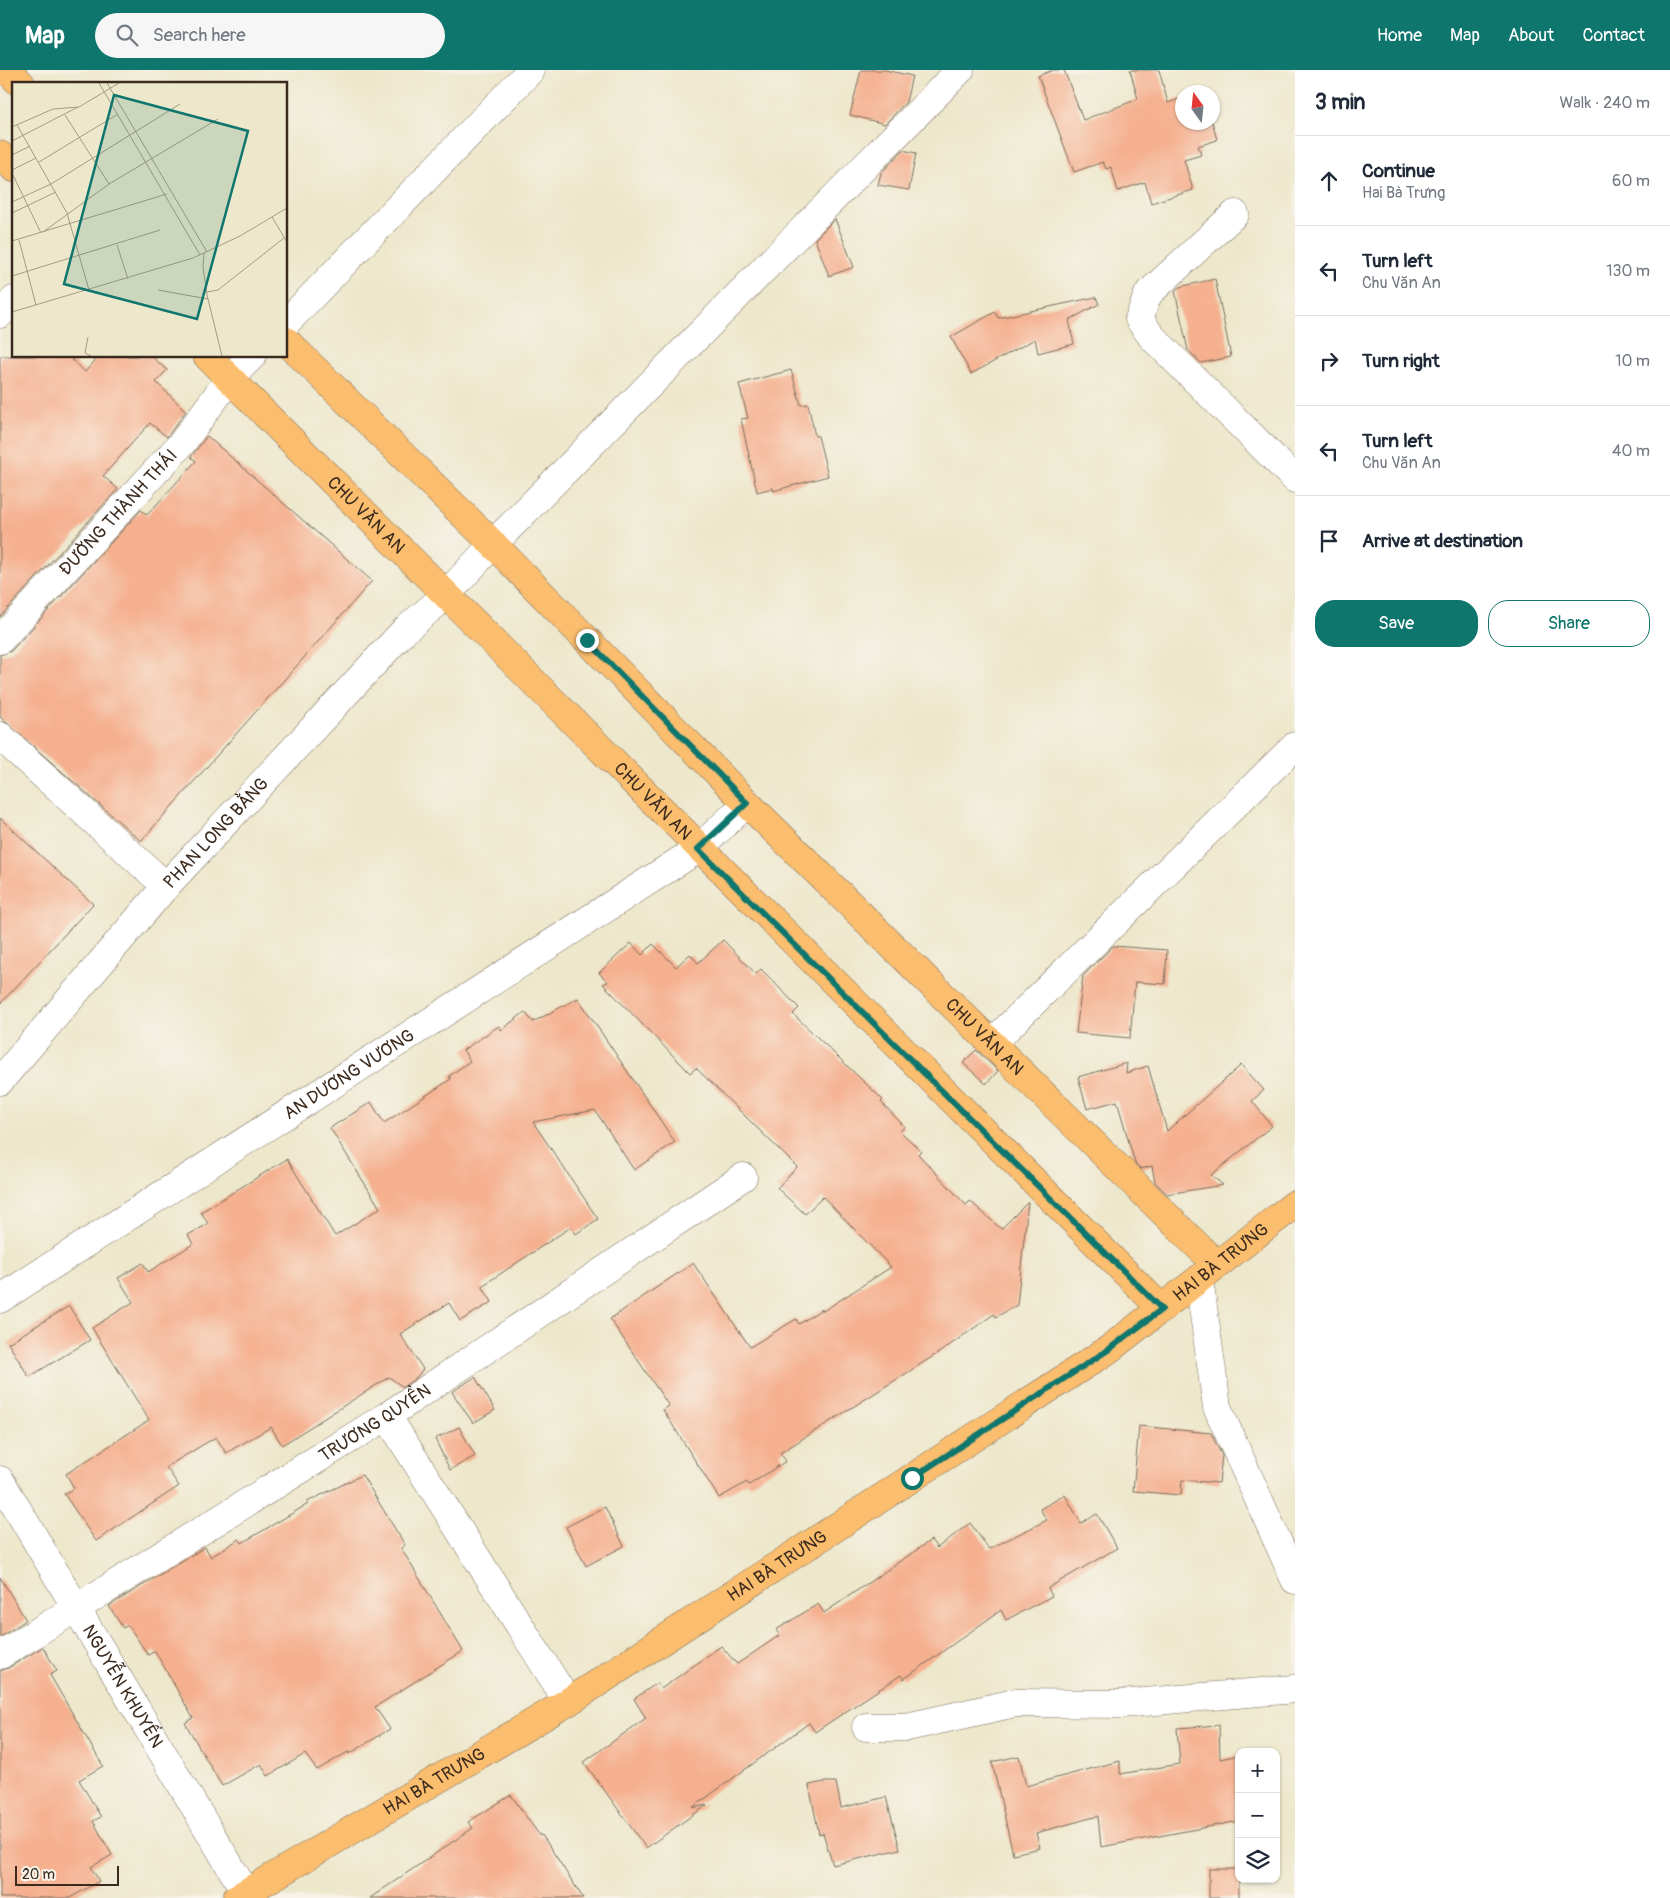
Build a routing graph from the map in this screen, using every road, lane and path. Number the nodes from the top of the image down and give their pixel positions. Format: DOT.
graph roads {
  1 [pos="8,70"];
  2 [pos="531,70"];
  3 [pos="960,70"];
  4 [pos="20,82"];
  5 [pos="0,155"];
  6 [pos="12,166"];
  7 [pos="1235,214"];
  8 [pos="12,302"];
  9 [pos="0,314"];
  10 [pos="288,320"];
  11 [pos="288,343"];
  12 [pos="209,358"];
  13 [pos="250,358"];
  14 [pos="230,378"];
  15 [pos="1295,479"];
  16 [pos="493,544"];
  17 [pos="445,596"];
  18 [pos="0,640"];
  19 [pos="0,736"];
  20 [pos="1295,746"];
  21 [pos="747,803"];
  22 [pos="698,849"];
  23 [pos="166,886"];
  24 [pos="992,1043"];
  25 [pos="0,1081"];
  26 [pos="743,1177"];
  27 [pos="1295,1204"];
  28 [pos="1208,1272"];
  29 [pos="0,1299"];
  30 [pos="1162,1309"];
  31 [pos="387,1416"];
  32 [pos="0,1480"];
  33 [pos="1295,1580"];
  34 [pos="77,1608"];
  35 [pos="0,1655"];
  36 [pos="1295,1689"];
  37 [pos="568,1702"];
  38 [pos="866,1727"];
  39 [pos="241,1895"];
  1 -- 4 [label="main road"];
  2 -- 10 [label="street"];
  3 -- 16 [label="street, PHAN LONG BẰNG"];
  5 -- 6 [label="main road"];
  7 -- 15 [label="street"];
  8 -- 9 [label="street"];
  11 -- 16 [label="main road, CHU VĂN AN"];
  12 -- 14 [label="main road, CHU VĂN AN"];
  13 -- 14 [label="street, ĐƯỜNG THÀNH THÁI"];
  14 -- 17 [label="main road, CHU VĂN AN"];
  14 -- 18 [label="street, ĐƯỜNG THÀNH THÁI"];
  16 -- 17 [label="street, PHAN LONG BẰNG"];
  16 -- 21 [label="main road, CHU VĂN AN"];
  17 -- 22 [label="main road, CHU VĂN AN"];
  17 -- 23 [label="street, PHAN LONG BẰNG"];
  19 -- 23 [label="street"];
  20 -- 24 [label="street"];
  21 -- 22 [label="street, AN DƯƠNG VƯƠNG"];
  21 -- 24 [label="main road, CHU VĂN AN"];
  22 -- 29 [label="street, AN DƯƠNG VƯƠNG"];
  22 -- 30 [label="main road, CHU VĂN AN"];
  23 -- 25 [label="street, PHAN LONG BẰNG"];
  24 -- 28 [label="main road, CHU VĂN AN"];
  26 -- 31 [label="street, TRƯƠNG QUYỀN"];
  27 -- 28 [label="main road, HAI BÀ TRƯNG"];
  28 -- 30 [label="main road, HAI BÀ TRƯNG"];
  28 -- 33 [label="street"];
  30 -- 37 [label="main road, HAI BÀ TRƯNG"];
  31 -- 34 [label="street, TRƯƠNG QUYỀN"];
  31 -- 37 [label="street"];
  32 -- 34 [label="street, NGUYỄN KHUYẾN"];
  34 -- 35 [label="street, TRƯƠNG QUYỀN"];
  34 -- 39 [label="street, NGUYỄN KHUYẾN"];
  36 -- 38 [label="street"];
  37 -- 39 [label="main road, HAI BÀ TRƯNG"];
}
